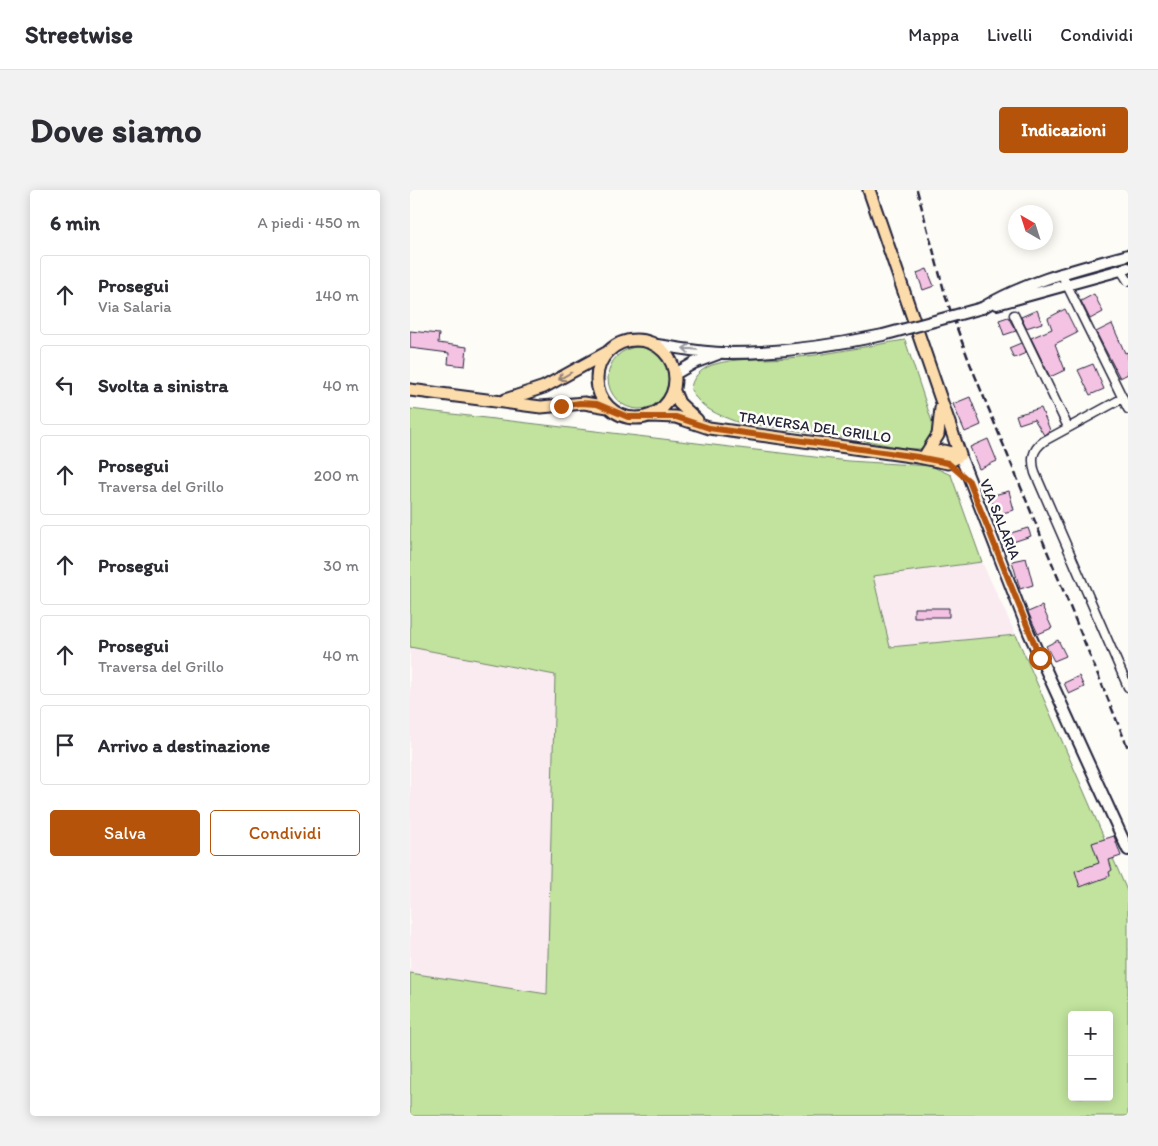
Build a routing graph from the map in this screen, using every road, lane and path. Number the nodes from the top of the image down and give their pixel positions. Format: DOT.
graph roads {
  1 [pos="869,190"];
  2 [pos="1128,255"];
  3 [pos="1125,269"];
  4 [pos="1061,273"];
  5 [pos="1128,281"];
  6 [pos="1067,285"];
  7 [pos="982,308"];
  8 [pos="1014,315"];
  9 [pos="657,345"];
  10 [pos="608,352"];
  11 [pos="724,353"];
  12 [pos="675,374"];
  13 [pos="410,390"];
  14 [pos="674,391"];
  15 [pos="1123,398"];
  16 [pos="498,401"];
  17 [pos="941,402"];
  18 [pos="608,407"];
  19 [pos="1128,408"];
  20 [pos="650,416"];
  21 [pos="1068,427"];
  22 [pos="709,428"];
  23 [pos="960,455"];
  24 [pos="922,456"];
  25 [pos="948,463"];
  26 [pos="969,481"];
  27 [pos="1128,687"];
  28 [pos="1128,850"];
  1 -- 17 [label="main road, VIA SALARIA"];
  2 -- 4 [label="main road"];
  3 -- 5 [label="street"];
  3 -- 6 [label="main road"];
  4 -- 6 [label="street"];
  4 -- 7 [label="main road"];
  6 -- 7 [label="main road"];
  6 -- 15 [label="street"];
  7 -- 11 [label="main road, bridge"];
  8 -- 21 [label="street"];
  9 -- 10 [label="main road"];
  11 -- 9 [label="main road, one-way"];
  9 -- 12 [label="main road"];
  10 -- 16 [label="main road, one-way"];
  10 -- 18 [label="main road"];
  11 -- 12 [label="main road"];
  12 -- 14 [label="main road"];
  13 -- 16 [label="main road"];
  14 -- 20 [label="main road"];
  14 -- 22 [label="main road"];
  15 -- 19 [label="street"];
  15 -- 21 [label="street"];
  16 -- 18 [label="main road"];
  17 -- 23 [label="main road, VIA SALARIA"];
  17 -- 24 [label="main road"];
  18 -- 20 [label="main road"];
  20 -- 22 [label="main road, TRAVERSA DEL GRILLO"];
  21 -- 27 [label="street"];
  22 -- 24 [label="main road, TRAVERSA DEL GRILLO"];
  23 -- 24 [label="main road"];
  23 -- 25 [label="main road"];
  23 -- 26 [label="main road, VIA SALARIA"];
  24 -- 25 [label="main road"];
  25 -- 26 [label="main road"];
  26 -- 28 [label="main road, VIA SALARIA"];
}
